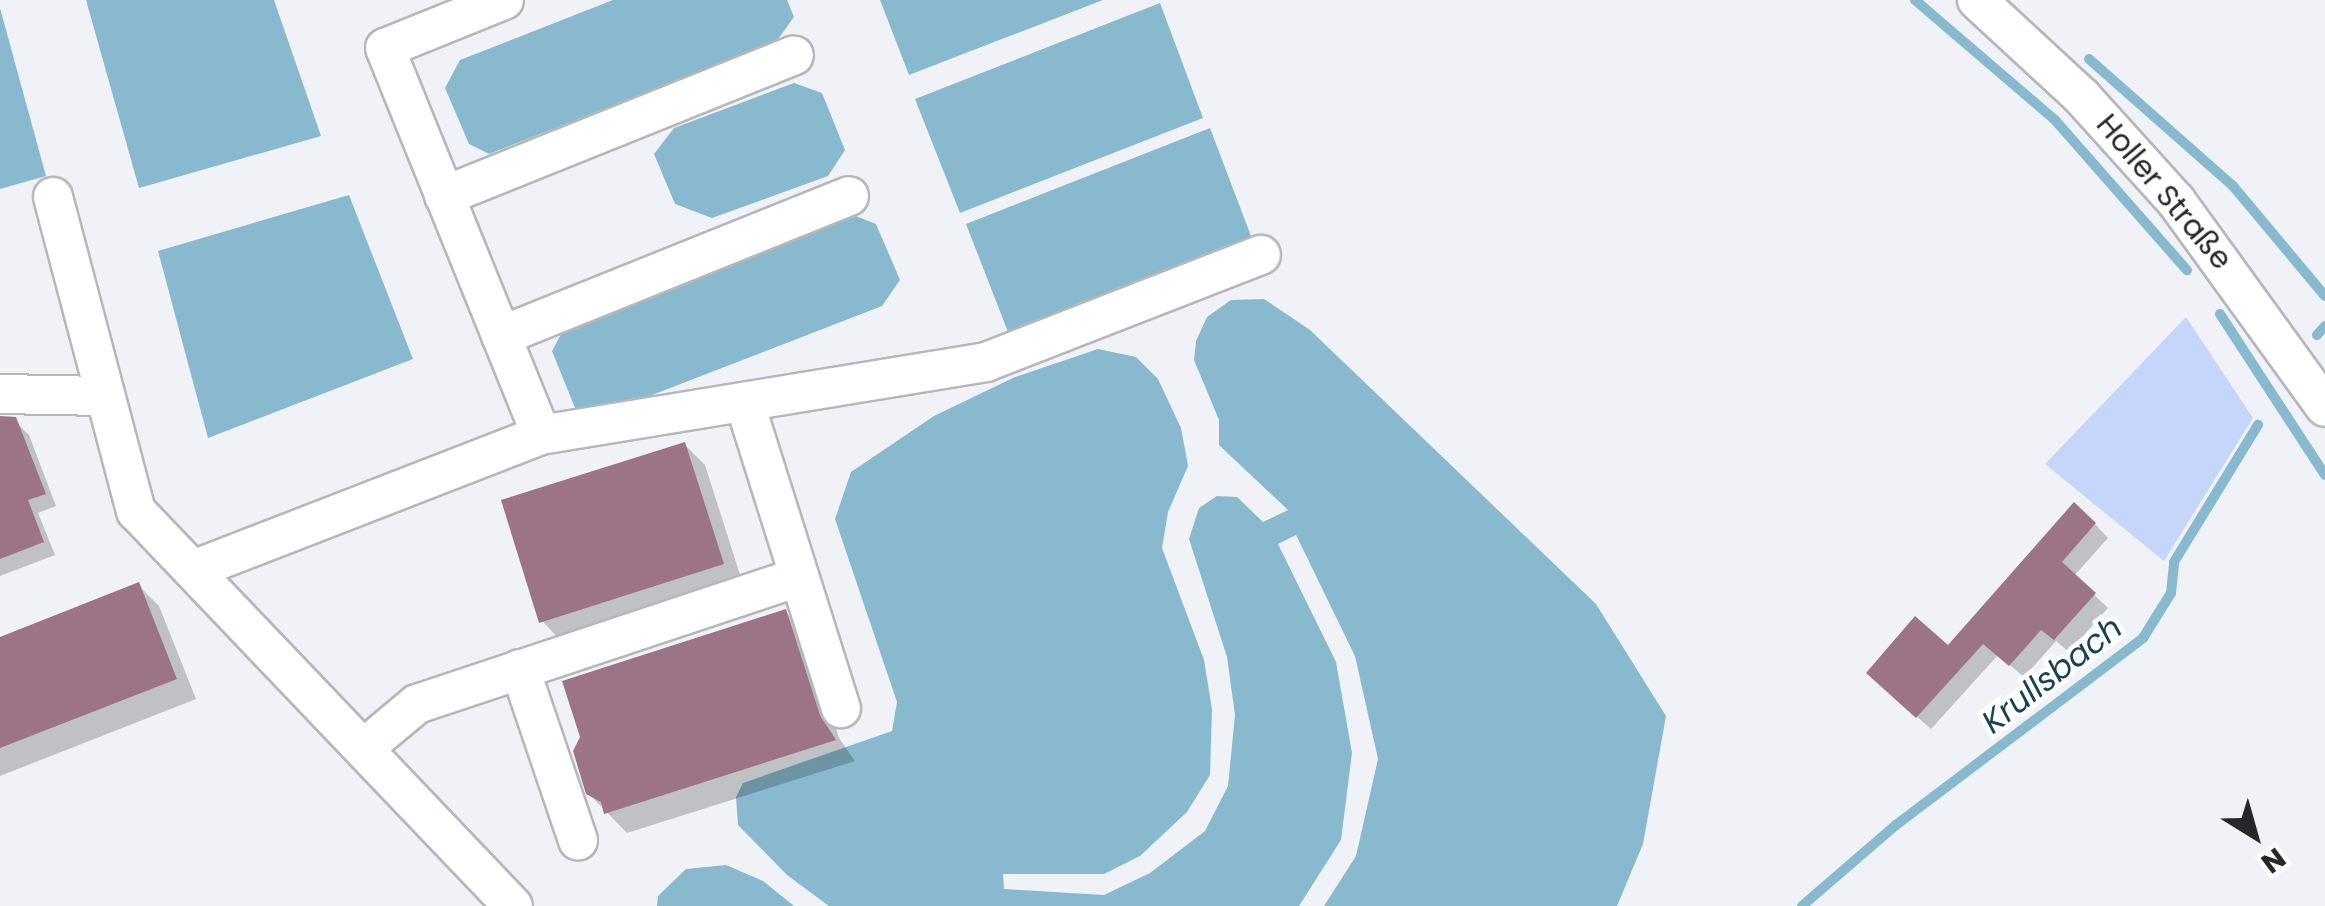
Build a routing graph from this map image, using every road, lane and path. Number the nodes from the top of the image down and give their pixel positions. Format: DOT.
graph roads {
  1 [pos="504,0"];
  2 [pos="1977,0"];
  3 [pos="794,55"];
  4 [pos="444,196"];
  5 [pos="850,196"];
  6 [pos="53,197"];
  7 [pos="1261,254"];
  8 [pos="501,336"];
  9 [pos="0,394"];
  10 [pos="106,396"];
  11 [pos="745,404"];
  12 [pos="2325,407"];
  13 [pos="541,435"];
  14 [pos="193,570"];
  15 [pos="796,578"];
  16 [pos="520,670"];
  17 [pos="841,708"];
  18 [pos="364,748"];
  19 [pos="578,840"];
  20 [pos="513,906"];
  1 -- 4 [label="street"];
  2 -- 12 [label="street, Holler Straße"];
  3 -- 4 [label="street"];
  4 -- 8 [label="street"];
  5 -- 8 [label="street"];
  6 -- 10 [label="street"];
  7 -- 11 [label="street"];
  8 -- 13 [label="street"];
  9 -- 10 [label="street"];
  10 -- 14 [label="street"];
  11 -- 13 [label="street"];
  11 -- 15 [label="street"];
  13 -- 14 [label="street"];
  14 -- 18 [label="street"];
  15 -- 16 [label="street"];
  15 -- 17 [label="street"];
  16 -- 18 [label="street"];
  16 -- 19 [label="street"];
  18 -- 20 [label="street"];
}
